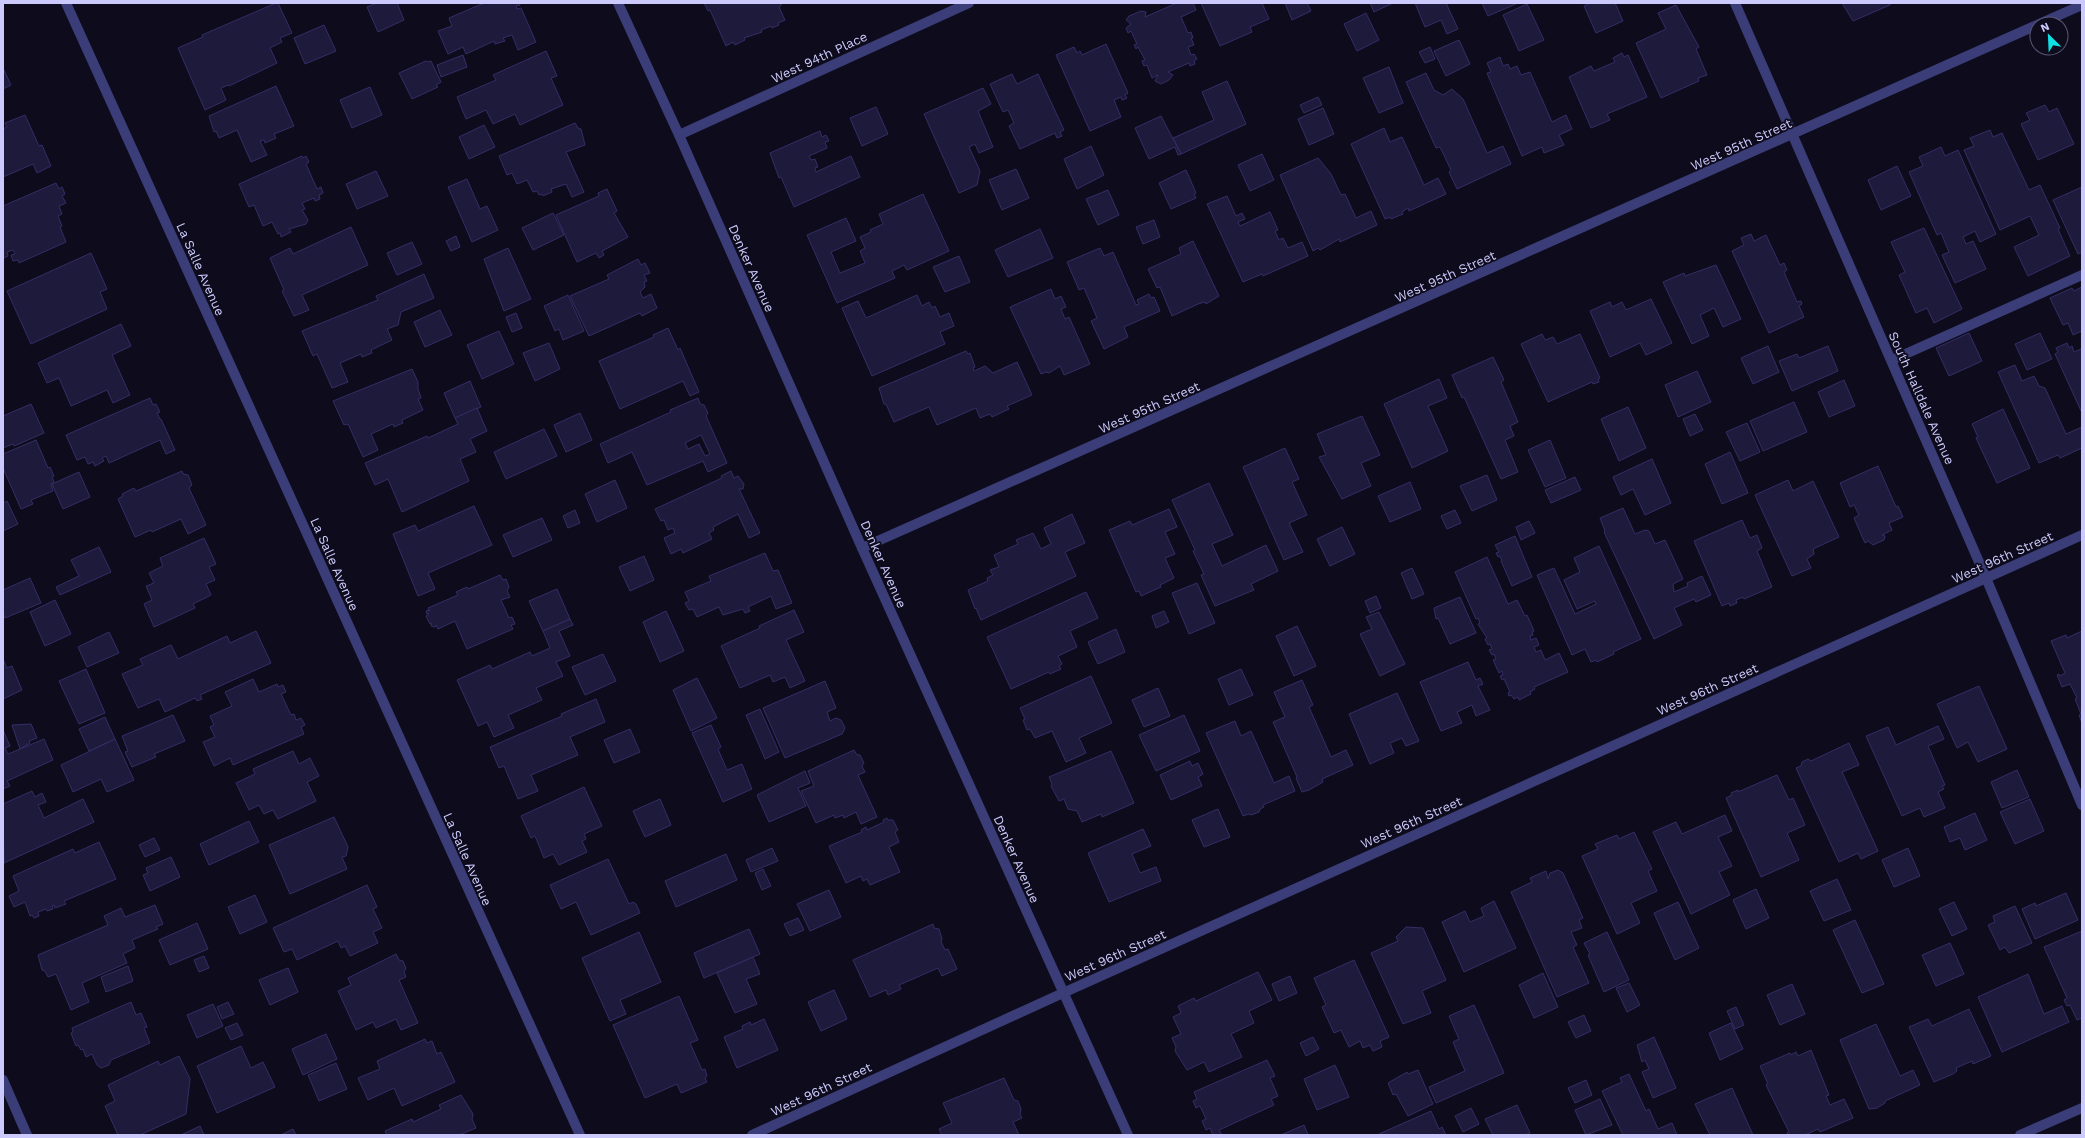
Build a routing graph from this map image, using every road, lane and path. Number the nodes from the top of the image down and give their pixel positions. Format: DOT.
graph roads {
  1 [pos="66,3"];
  2 [pos="618,3"];
  3 [pos="969,3"];
  4 [pos="1735,3"];
  5 [pos="2082,5"];
  6 [pos="2057,16"];
  7 [pos="2029,28"];
  8 [pos="679,135"];
  9 [pos="1793,135"];
  10 [pos="2082,275"];
  11 [pos="1892,360"];
  12 [pos="2082,536"];
  13 [pos="862,548"];
  14 [pos="1986,578"];
  15 [pos="2082,805"];
  16 [pos="1063,993"];
  17 [pos="3,1080"];
  18 [pos="2082,1108"];
  19 [pos="27,1135"];
  20 [pos="580,1135"];
  21 [pos="752,1135"];
  22 [pos="1128,1135"];
  23 [pos="2020,1135"];
  1 -- 20 [label="street, La Salle Avenue"];
  2 -- 8 [label="street, Denker Avenue"];
  3 -- 8 [label="street, West 94th Place"];
  4 -- 9 [label="street, South Halldale Avenue"];
  5 -- 6 [label="street, West 95th Street"];
  7 -- 9 [label="street, West 95th Street"];
  8 -- 13 [label="street, Denker Avenue"];
  9 -- 11 [label="street, South Halldale Avenue"];
  9 -- 13 [label="street, West 95th Street"];
  10 -- 11 [label="street"];
  11 -- 14 [label="street, South Halldale Avenue"];
  12 -- 14 [label="street, West 96th Street"];
  13 -- 16 [label="street, Denker Avenue"];
  14 -- 15 [label="street, South Halldale Avenue"];
  14 -- 16 [label="street, West 96th Street"];
  16 -- 21 [label="street, West 96th Street"];
  16 -- 22 [label="street, Denker Avenue"];
  17 -- 19 [label="street"];
  18 -- 23 [label="street"];
}
